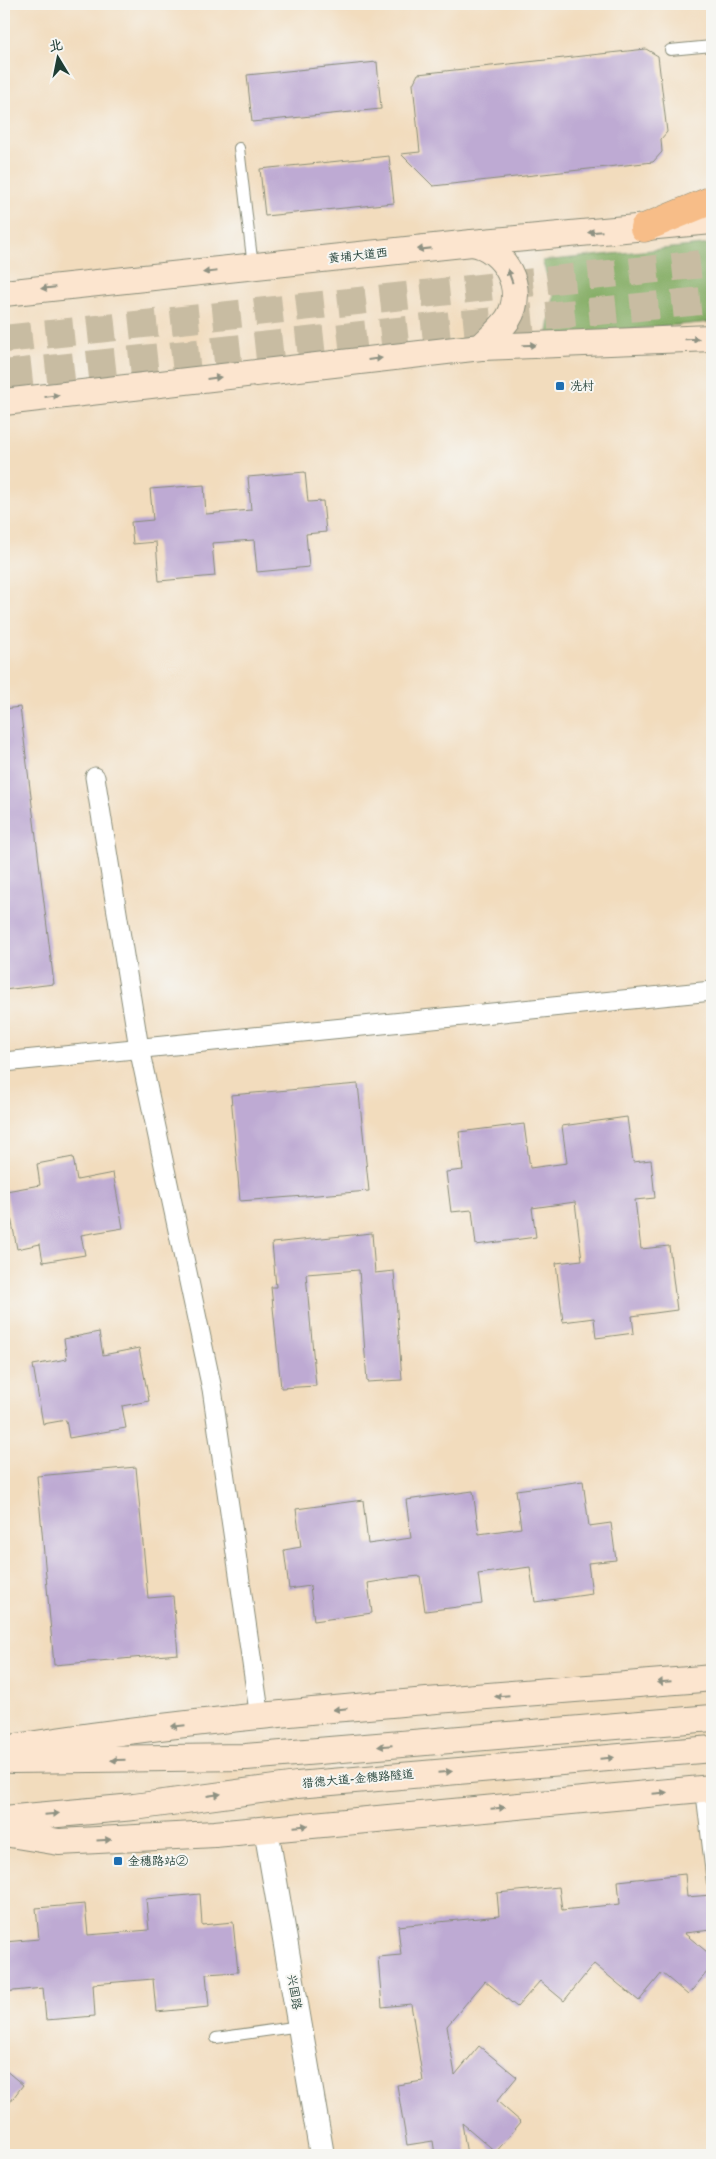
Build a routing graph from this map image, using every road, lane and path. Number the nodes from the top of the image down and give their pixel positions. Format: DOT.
graph roads {
  1 [pos="712,46"];
  2 [pos="670,50"];
  3 [pos="239,148"];
  4 [pos="712,200"];
  5 [pos="712,222"];
  6 [pos="644,228"];
  7 [pos="472,243"];
  8 [pos="253,268"];
  9 [pos="4,293"];
  10 [pos="712,338"];
  11 [pos="480,347"];
  12 [pos="4,402"];
  13 [pos="95,777"];
  14 [pos="712,991"];
  15 [pos="139,1048"];
  16 [pos="4,1062"];
  17 [pos="712,1678"];
  18 [pos="260,1718"];
  19 [pos="712,1718"];
  20 [pos="4,1749"];
  21 [pos="712,1749"];
  22 [pos="4,1760"];
  23 [pos="707,1788"];
  24 [pos="4,1818"];
  25 [pos="266,1829"];
  26 [pos="4,1833"];
  27 [pos="712,1883"];
  28 [pos="300,2026"];
  29 [pos="216,2038"];
  30 [pos="322,2155"];
  1 -- 2 [label="lane"];
  3 -- 8 [label="lane"];
  4 -- 6 [label="highway"];
  5 -- 6 [label="main road, 黄埔大道西"];
  6 -- 7 [label="main road, 黄埔大道西, one-way"];
  7 -- 8 [label="main road, 黄埔大道西, one-way"];
  11 -- 7 [label="main road, one-way"];
  8 -- 9 [label="main road, 黄埔大道西, one-way"];
  11 -- 10 [label="main road, one-way"];
  12 -- 11 [label="main road, one-way"];
  13 -- 15 [label="street"];
  14 -- 15 [label="street"];
  15 -- 16 [label="street"];
  15 -- 18 [label="street"];
  17 -- 18 [label="main road, one-way"];
  18 -- 20 [label="main road, one-way"];
  19 -- 22 [label="main road, one-way"];
  24 -- 21 [label="main road, 猎德大道-金穗路隧道, one-way"];
  25 -- 23 [label="main road, one-way"];
  23 -- 27 [label="lane"];
  26 -- 25 [label="main road, one-way"];
  25 -- 28 [label="street, 兴国路"];
  28 -- 29 [label="lane"];
  28 -- 30 [label="street, 兴国路"];
}
